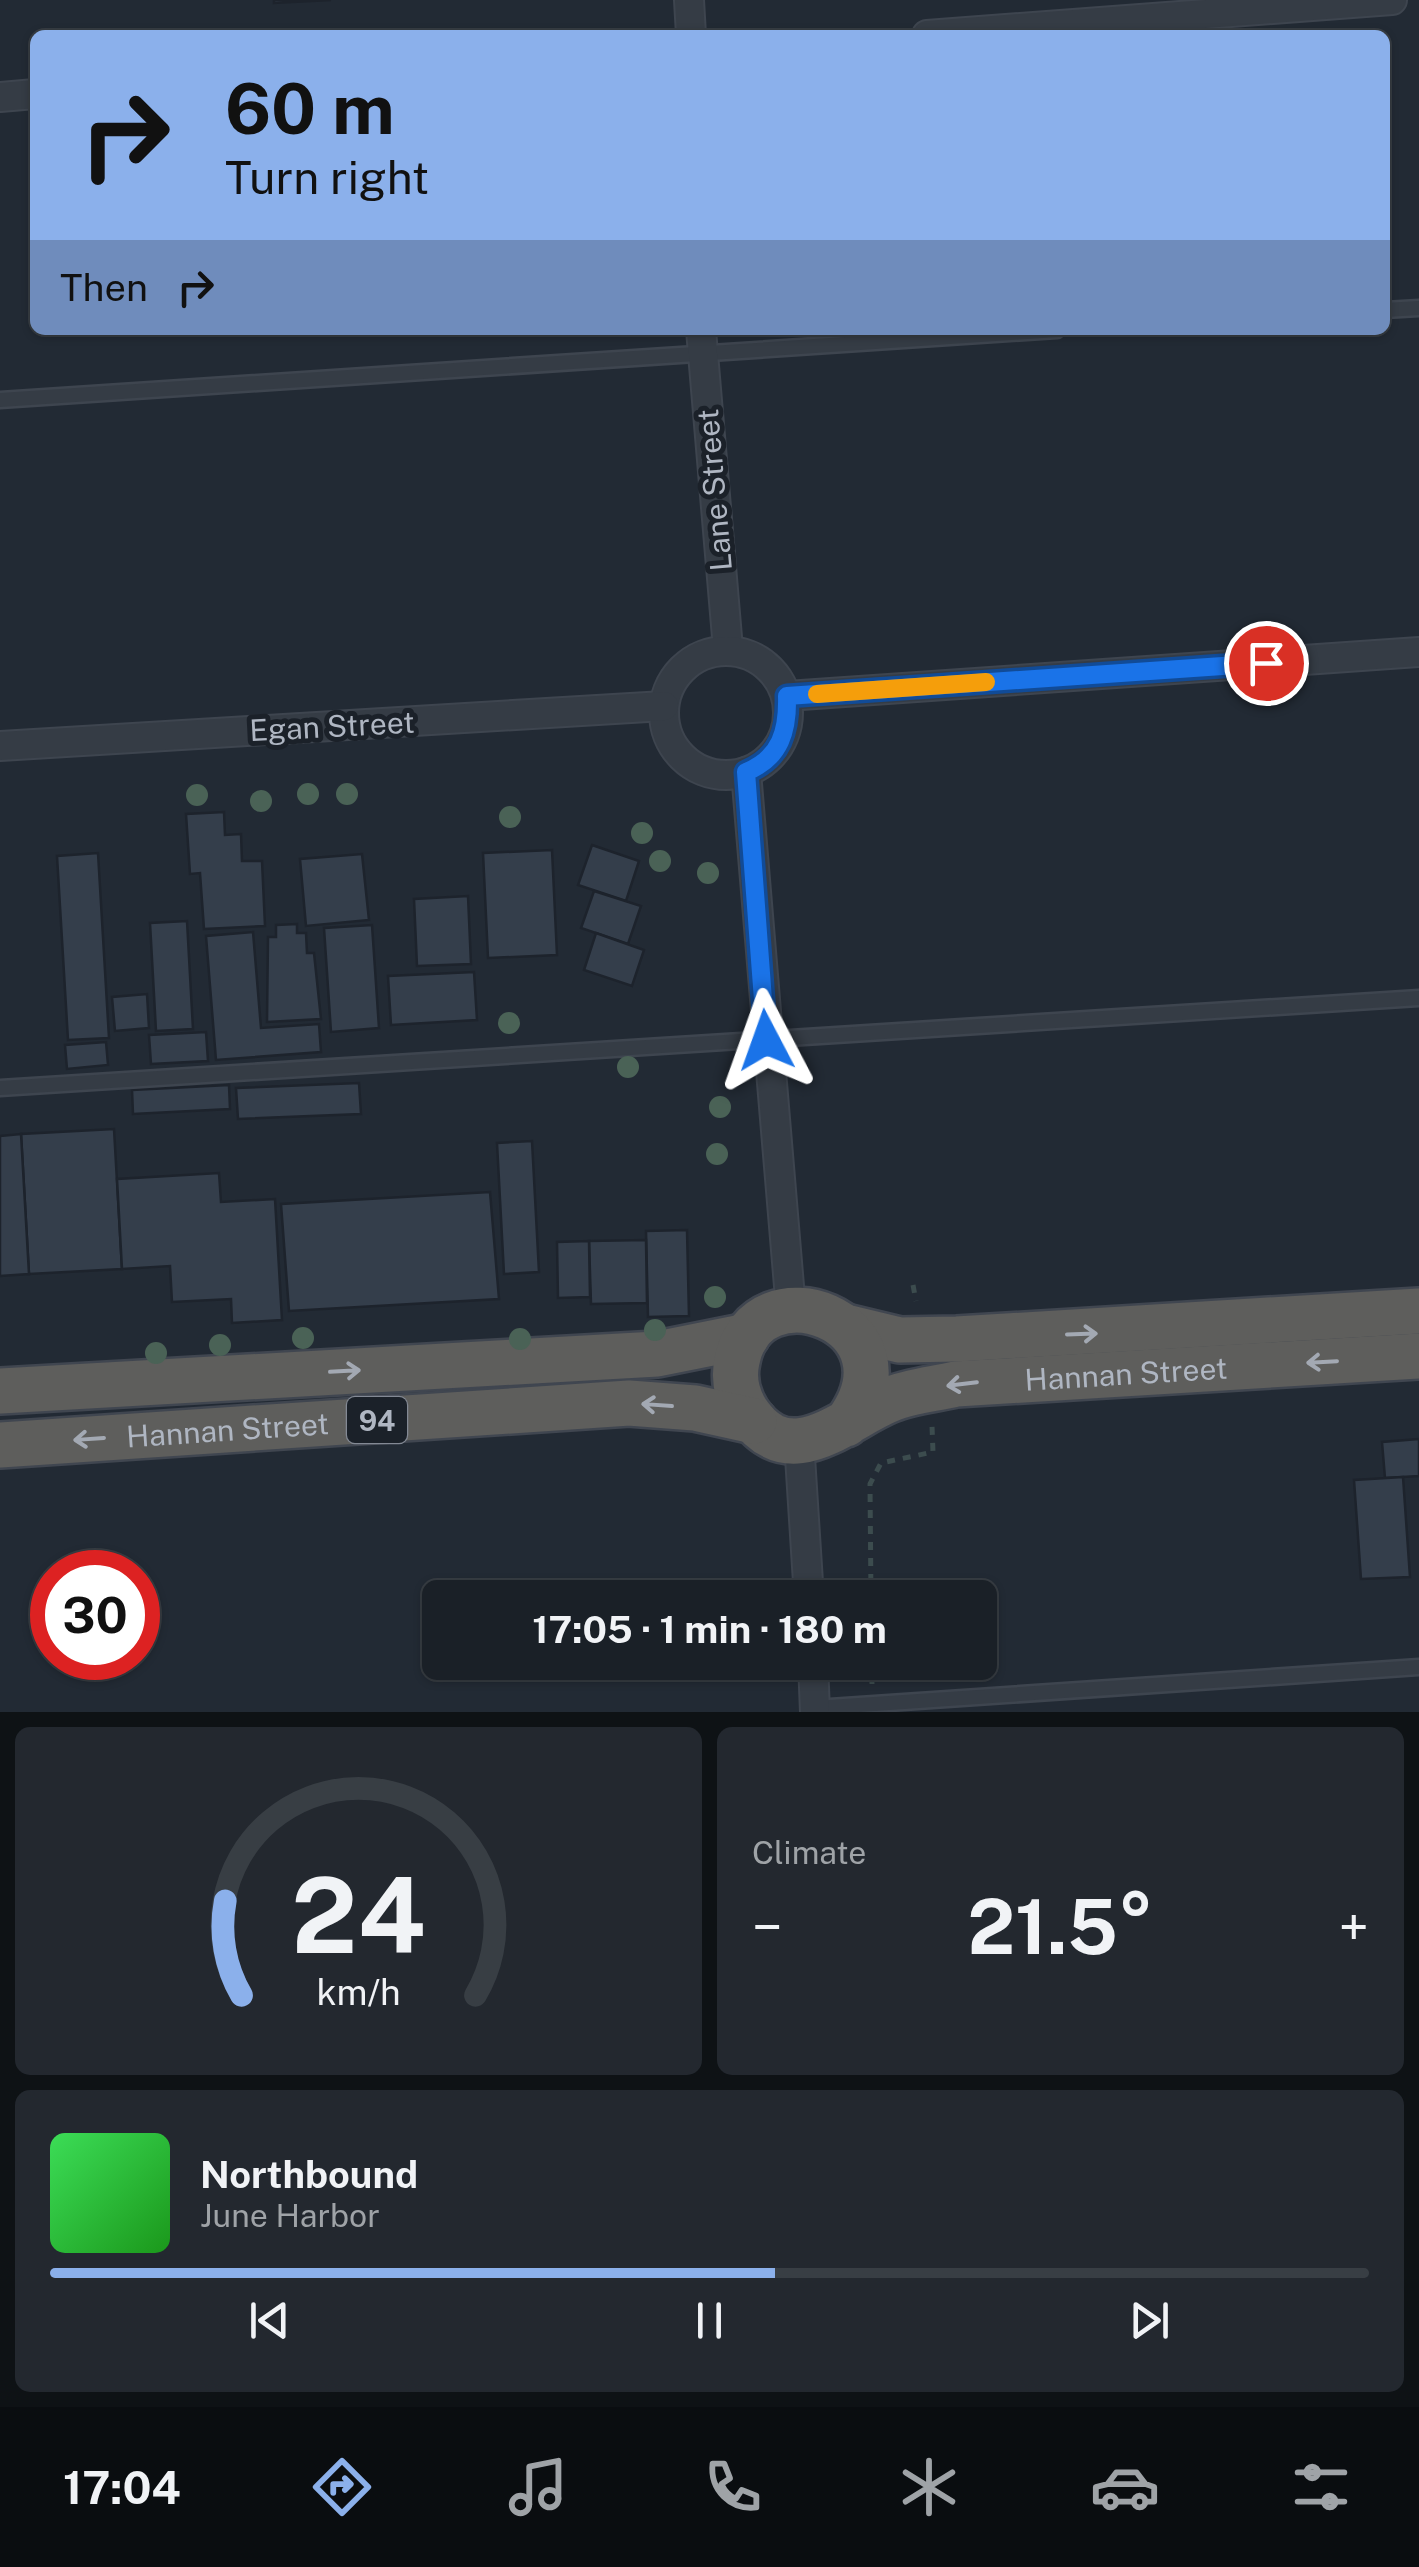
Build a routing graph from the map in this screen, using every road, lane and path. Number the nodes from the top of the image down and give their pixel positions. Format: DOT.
graph roads {
  1 [pos="689,0"];
  2 [pos="1392,0"];
  3 [pos="691,30"];
  4 [pos="993,30"];
  5 [pos="30,94"];
  6 [pos="0,96"];
  7 [pos="1419,308"];
  8 [pos="1390,310"];
  9 [pos="896,335"];
  10 [pos="701,341"];
  11 [pos="0,400"];
  12 [pos="728,650"];
  13 [pos="1419,652"];
  14 [pos="787,696"];
  15 [pos="664,706"];
  16 [pos="0,746"];
  17 [pos="746,772"];
  18 [pos="1419,998"];
  19 [pos="766,1040"];
  20 [pos="0,1088"];
  21 [pos="913,1284"];
  22 [pos="791,1310"];
  23 [pos="1419,1312"];
  24 [pos="846,1327"];
  25 [pos="747,1336"];
  26 [pos="922,1340"];
  27 [pos="1419,1356"];
  28 [pos="0,1390"];
  29 [pos="931,1390"];
  30 [pos="754,1421"];
  31 [pos="846,1424"];
  32 [pos="799,1441"];
  33 [pos="0,1445"];
  34 [pos="808,1580"];
  35 [pos="871,1580"];
  36 [pos="1419,1666"];
  37 [pos="814,1680"];
  38 [pos="815,1710"];
  1 -- 3 [label="street"];
  2 -- 4 [label="street"];
  5 -- 6 [label="street"];
  7 -- 8 [label="lane"];
  9 -- 10 [label="lane"];
  10 -- 11 [label="lane"];
  10 -- 12 [label="street, Lane Street"];
  12 -- 14 [label="street"];
  12 -- 15 [label="street"];
  13 -- 14 [label="street"];
  14 -- 17 [label="street"];
  15 -- 16 [label="street, Egan Street"];
  15 -- 17 [label="street"];
  17 -- 19 [label="street"];
  18 -- 19 [label="lane"];
  19 -- 20 [label="lane"];
  19 -- 22 [label="street"];
  21 -- 26 [label="path"];
  22 -- 24 [label="highway, Hannan Street"];
  22 -- 25 [label="highway, Hannan Street / 94"];
  26 -- 23 [label="highway, Hannan Street, one-way"];
  24 -- 26 [label="highway, Hannan Street"];
  24 -- 31 [label="highway"];
  28 -- 25 [label="highway, Hannan Street / 94, one-way"];
  25 -- 30 [label="highway"];
  27 -- 29 [label="highway, Hannan Street, one-way"];
  29 -- 31 [label="highway, Hannan Street"];
  29 -- 35 [label="path"];
  30 -- 32 [label="highway, Hannan Street / 94"];
  30 -- 33 [label="highway, Hannan Street / 94, one-way"];
  31 -- 32 [label="highway, Hannan Street"];
  32 -- 34 [label="street"];
  36 -- 38 [label="lane"];
  37 -- 38 [label="street"];
}
